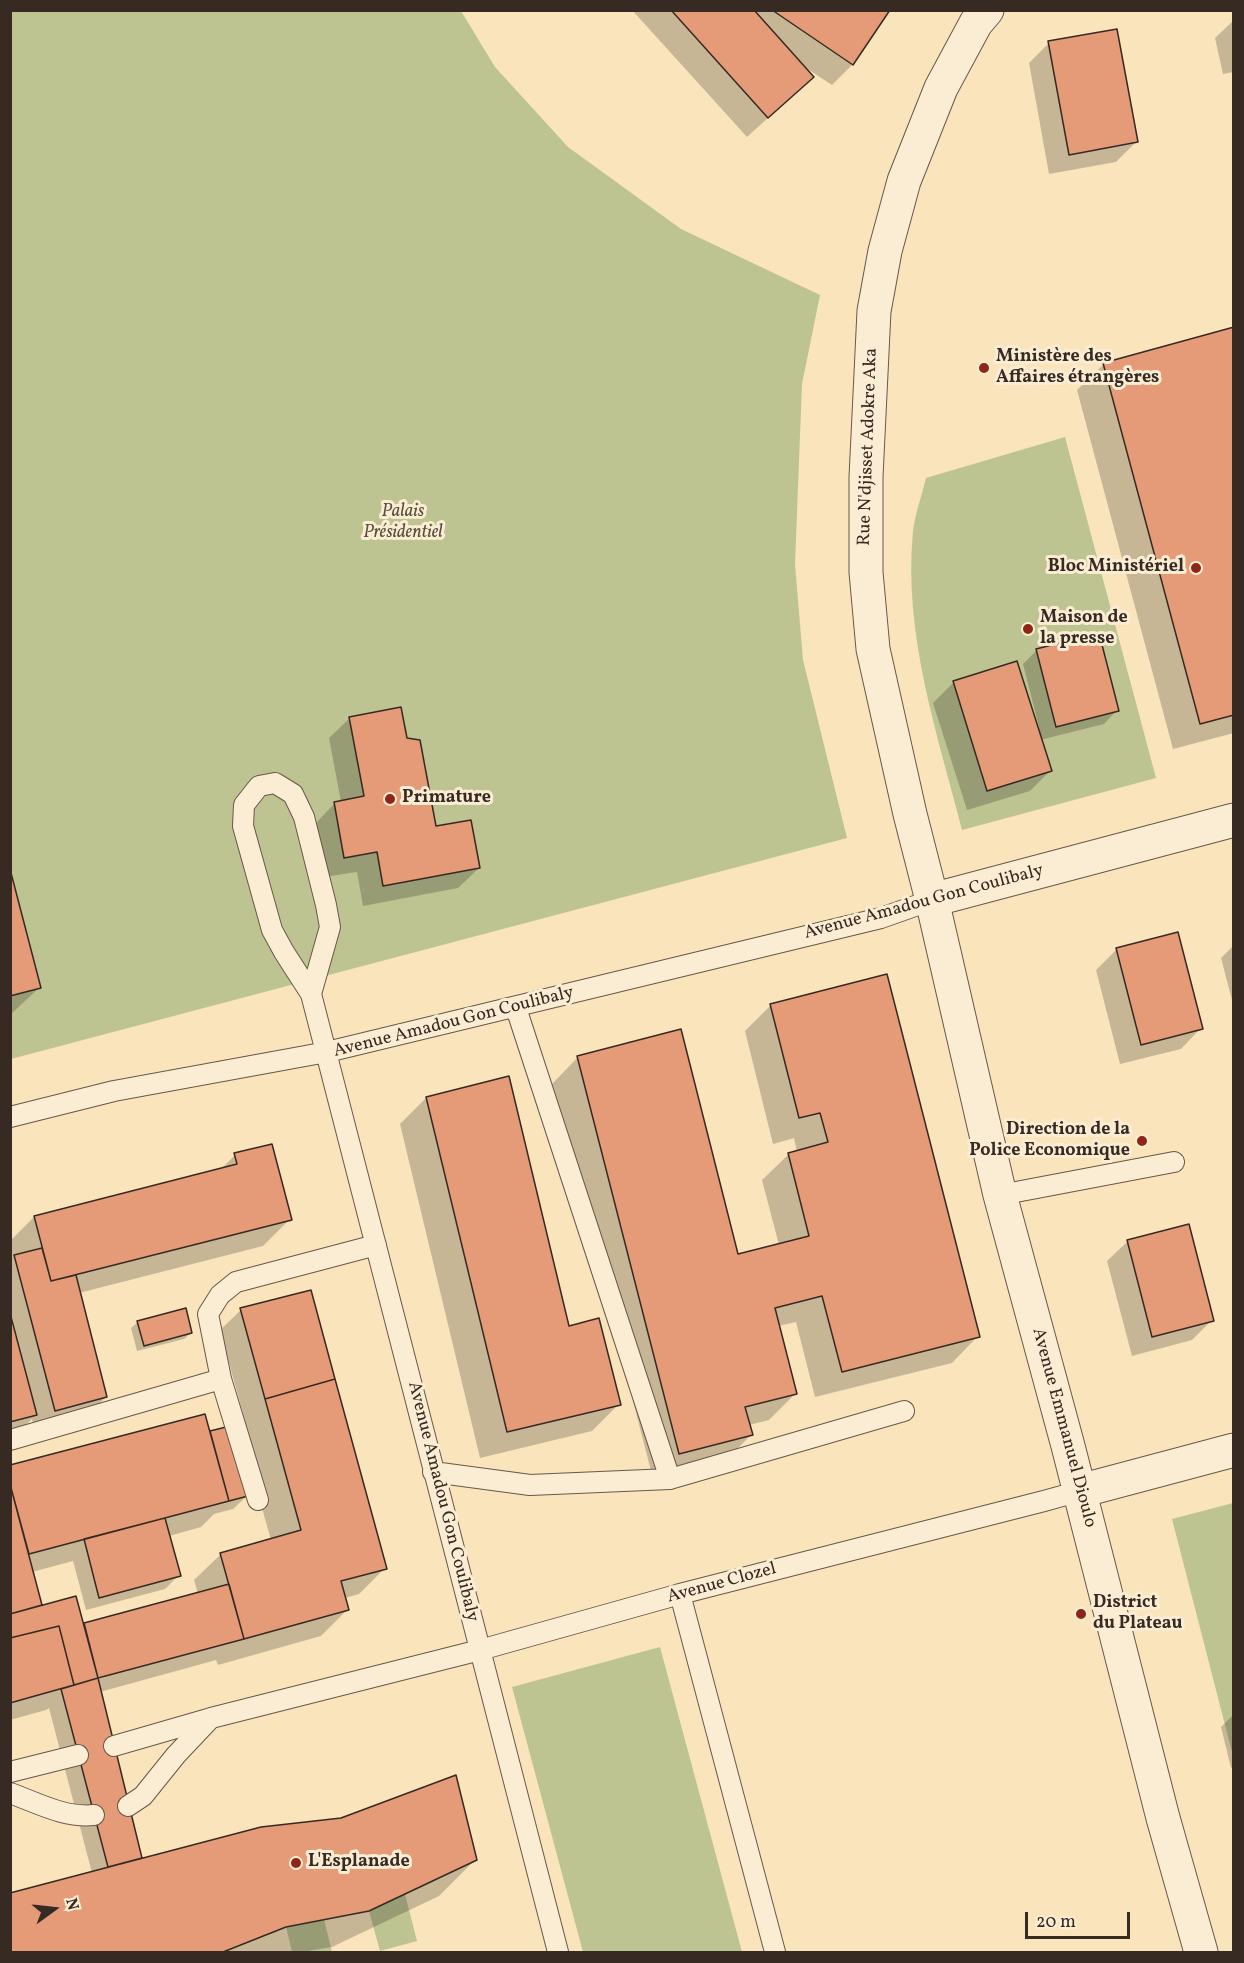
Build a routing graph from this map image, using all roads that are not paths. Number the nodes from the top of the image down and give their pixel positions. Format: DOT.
graph roads {
  1 [pos="987,10"];
  2 [pos="1233,820"];
  3 [pos="932,900"];
  4 [pos="311,994"];
  5 [pos="516,1008"];
  6 [pos="327,1052"];
  7 [pos="10,1117"];
  8 [pos="1174,1162"];
  9 [pos="1000,1195"];
  10 [pos="376,1245"];
  11 [pos="221,1380"];
  12 [pos="904,1411"];
  13 [pos="10,1440"];
  14 [pos="1233,1450"];
  15 [pos="433,1472"];
  16 [pos="670,1479"];
  17 [pos="1080,1491"];
  18 [pos="258,1500"];
  19 [pos="680,1594"];
  20 [pos="480,1650"];
  21 [pos="211,1718"];
  22 [pos="114,1746"];
  23 [pos="78,1755"];
  24 [pos="10,1772"];
  25 [pos="10,1793"];
  26 [pos="128,1806"];
  27 [pos="94,1815"];
  28 [pos="558,1953"];
  29 [pos="775,1953"];
  30 [pos="1202,1953"];
  1 -- 3 [label="street, Rue N'djisset Adokre Aka"];
  2 -- 3 [label="street, Avenue Amadou Gon Coulibaly"];
  3 -- 5 [label="lane, Avenue Amadou Gon Coulibaly"];
  3 -- 9 [label="street, Avenue Emmanuel Dioulo"];
  4 -- 4 [label="lane"];
  4 -- 6 [label="lane"];
  5 -- 6 [label="lane, Avenue Amadou Gon Coulibaly"];
  5 -- 16 [label="lane"];
  6 -- 7 [label="lane"];
  6 -- 10 [label="lane, Avenue Amadou Gon Coulibaly"];
  8 -- 9 [label="lane"];
  9 -- 17 [label="street, Avenue Emmanuel Dioulo"];
  10 -- 11 [label="lane"];
  10 -- 15 [label="lane, Avenue Amadou Gon Coulibaly"];
  11 -- 13 [label="lane"];
  11 -- 18 [label="lane"];
  12 -- 16 [label="lane"];
  14 -- 17 [label="street, Avenue Clozel"];
  15 -- 16 [label="lane"];
  15 -- 20 [label="lane, Avenue Amadou Gon Coulibaly"];
  17 -- 19 [label="lane, Avenue Clozel"];
  17 -- 30 [label="street, Avenue Emmanuel Dioulo"];
  19 -- 20 [label="lane, Avenue Clozel"];
  19 -- 29 [label="lane"];
  20 -- 21 [label="lane, Avenue Clozel"];
  20 -- 28 [label="lane, Avenue Amadou Gon Coulibaly"];
  21 -- 22 [label="lane, Avenue Clozel"];
  21 -- 26 [label="lane"];
  23 -- 24 [label="lane"];
  25 -- 27 [label="lane"];
}
